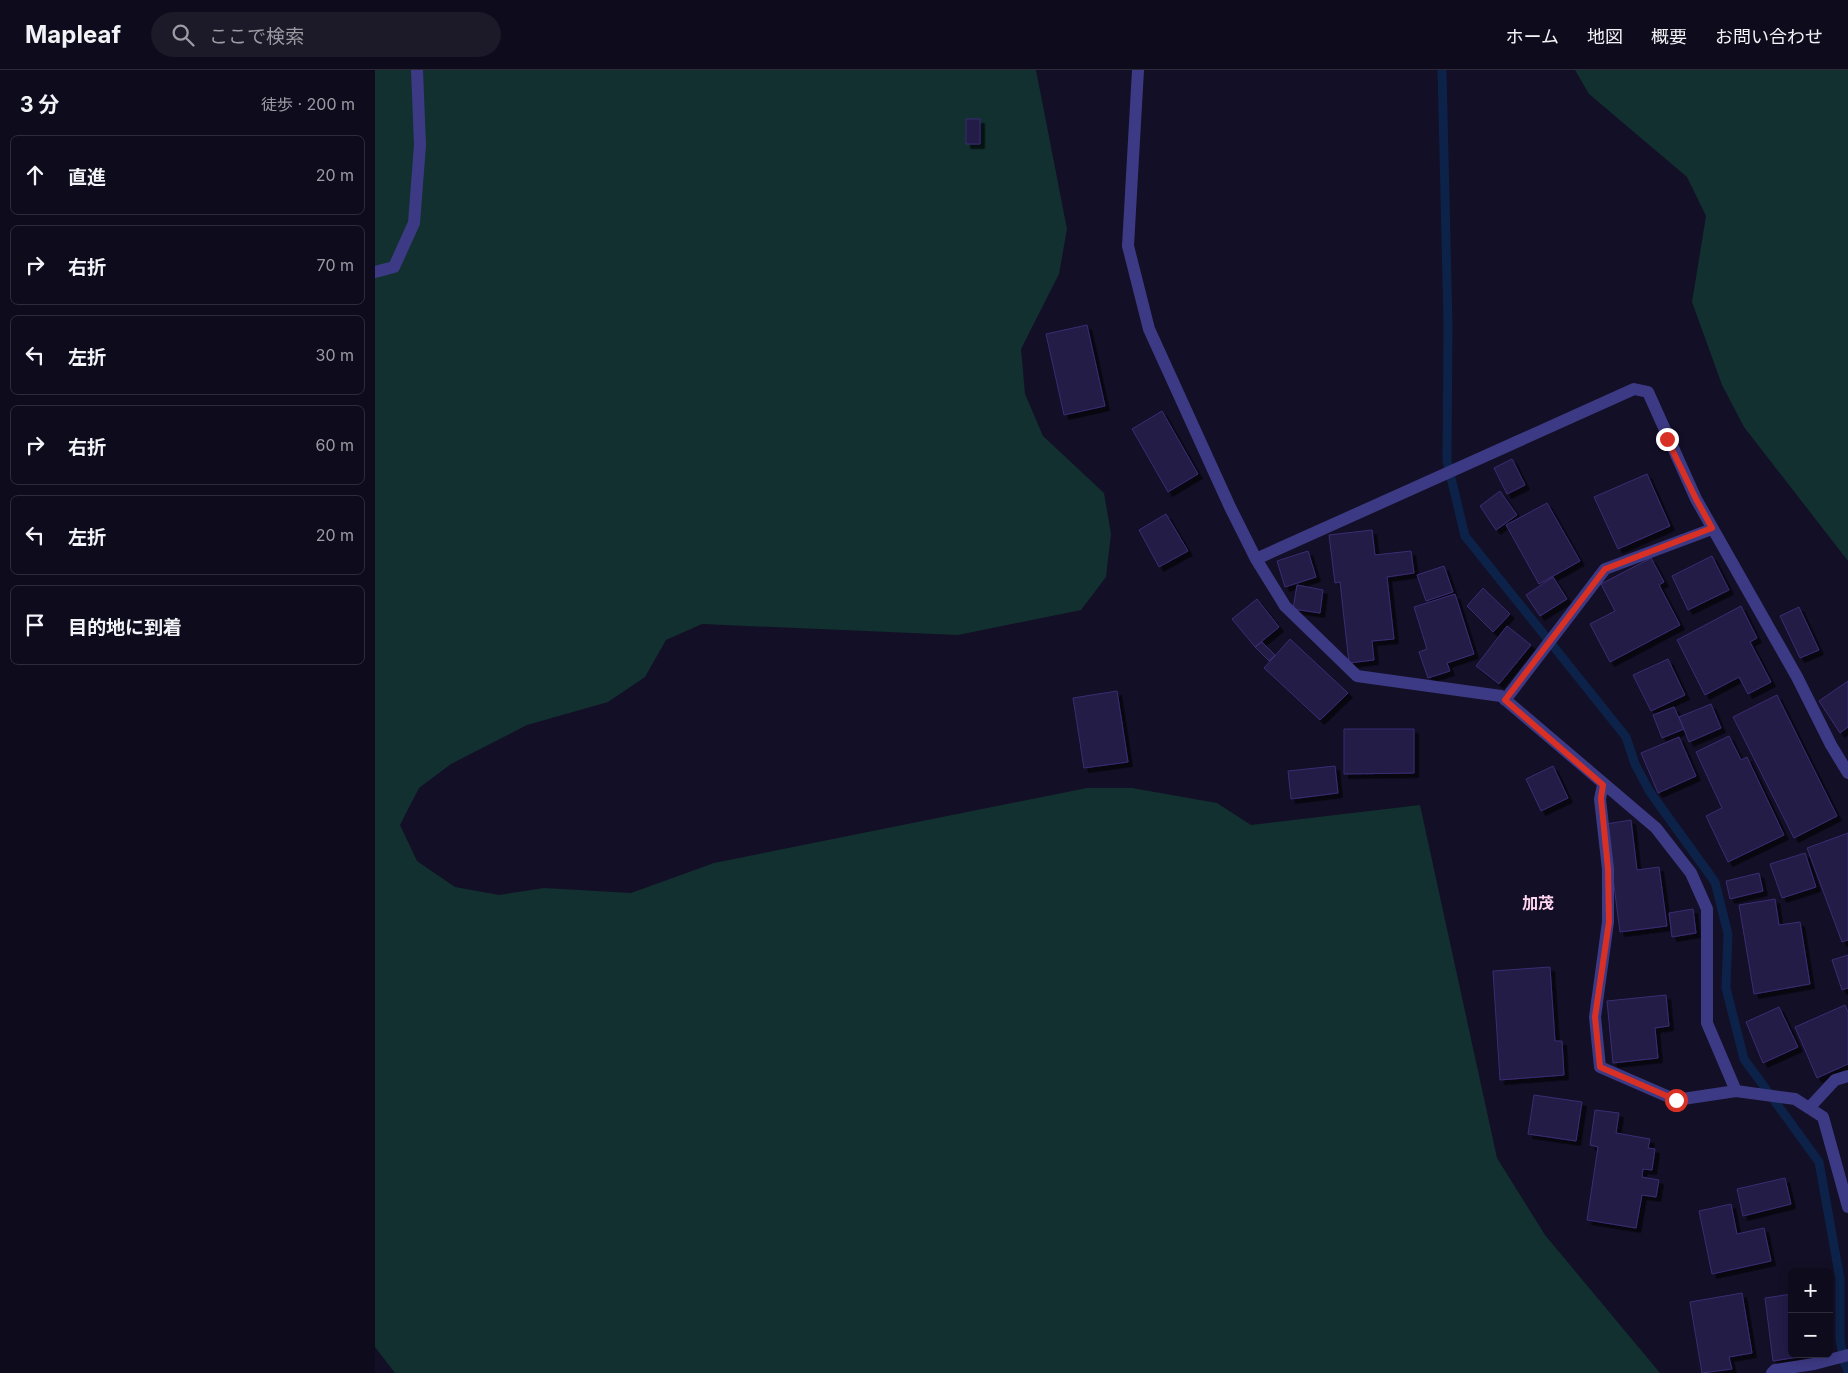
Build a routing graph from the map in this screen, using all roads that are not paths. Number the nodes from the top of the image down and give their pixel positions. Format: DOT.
graph roads {
  1 [pos="417,70"];
  2 [pos="1138,70"];
  3 [pos="375,272"];
  4 [pos="1712,528"];
  5 [pos="1256,559"];
  6 [pos="1505,700"];
  7 [pos="1848,773"];
  8 [pos="1603,785"];
  9 [pos="1848,1076"];
  10 [pos="1736,1090"];
  11 [pos="1809,1108"];
  12 [pos="1848,1207"];
  13 [pos="1848,1355"];
  14 [pos="1772,1373"];
  1 -- 3 [label="street"];
  2 -- 5 [label="street"];
  4 -- 5 [label="street"];
  4 -- 6 [label="street"];
  4 -- 7 [label="street"];
  5 -- 6 [label="street"];
  6 -- 8 [label="street"];
  8 -- 10 [label="street"];
  8 -- 10 [label="street"];
  9 -- 11 [label="street"];
  10 -- 11 [label="street"];
  11 -- 12 [label="street"];
  13 -- 14 [label="street"];
}
